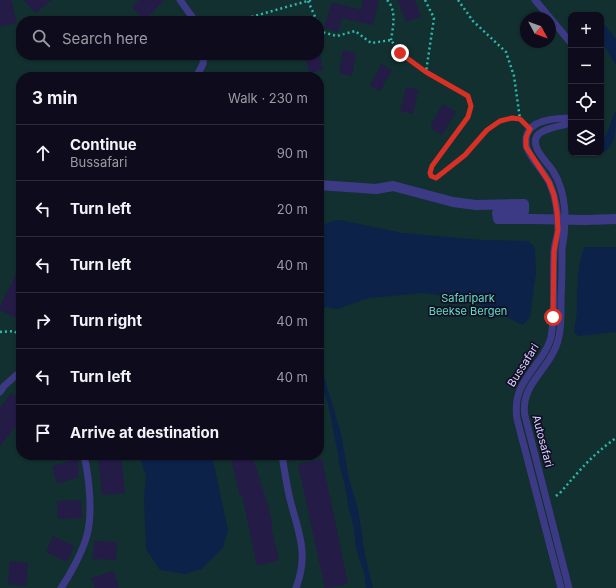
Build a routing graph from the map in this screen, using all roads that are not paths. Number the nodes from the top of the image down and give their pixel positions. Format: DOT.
graph roads {
  1 [pos="180,0"];
  2 [pos="535,0"];
  3 [pos="191,16"];
  4 [pos="568,39"];
  5 [pos="203,60"];
  6 [pos="199,72"];
  7 [pos="568,118"];
  8 [pos="568,123"];
  9 [pos="324,185"];
  10 [pos="616,219"];
  11 [pos="16,375"];
  12 [pos="0,392"];
  13 [pos="85,460"];
  14 [pos="283,460"];
  15 [pos="61,588"];
  16 [pos="296,588"];
  17 [pos="561,588"];
  18 [pos="569,588"];
  1 -- 3 [label="lane"];
  2 -- 4 [label="lane"];
  5 -- 6 [label="lane"];
  7 -- 17 [label="lane, Bussafari"];
  8 -- 18 [label="lane, Autosafari"];
  9 -- 10 [label="street, bridge"];
  11 -- 12 [label="lane"];
  13 -- 15 [label="lane"];
  14 -- 16 [label="lane"];
}
